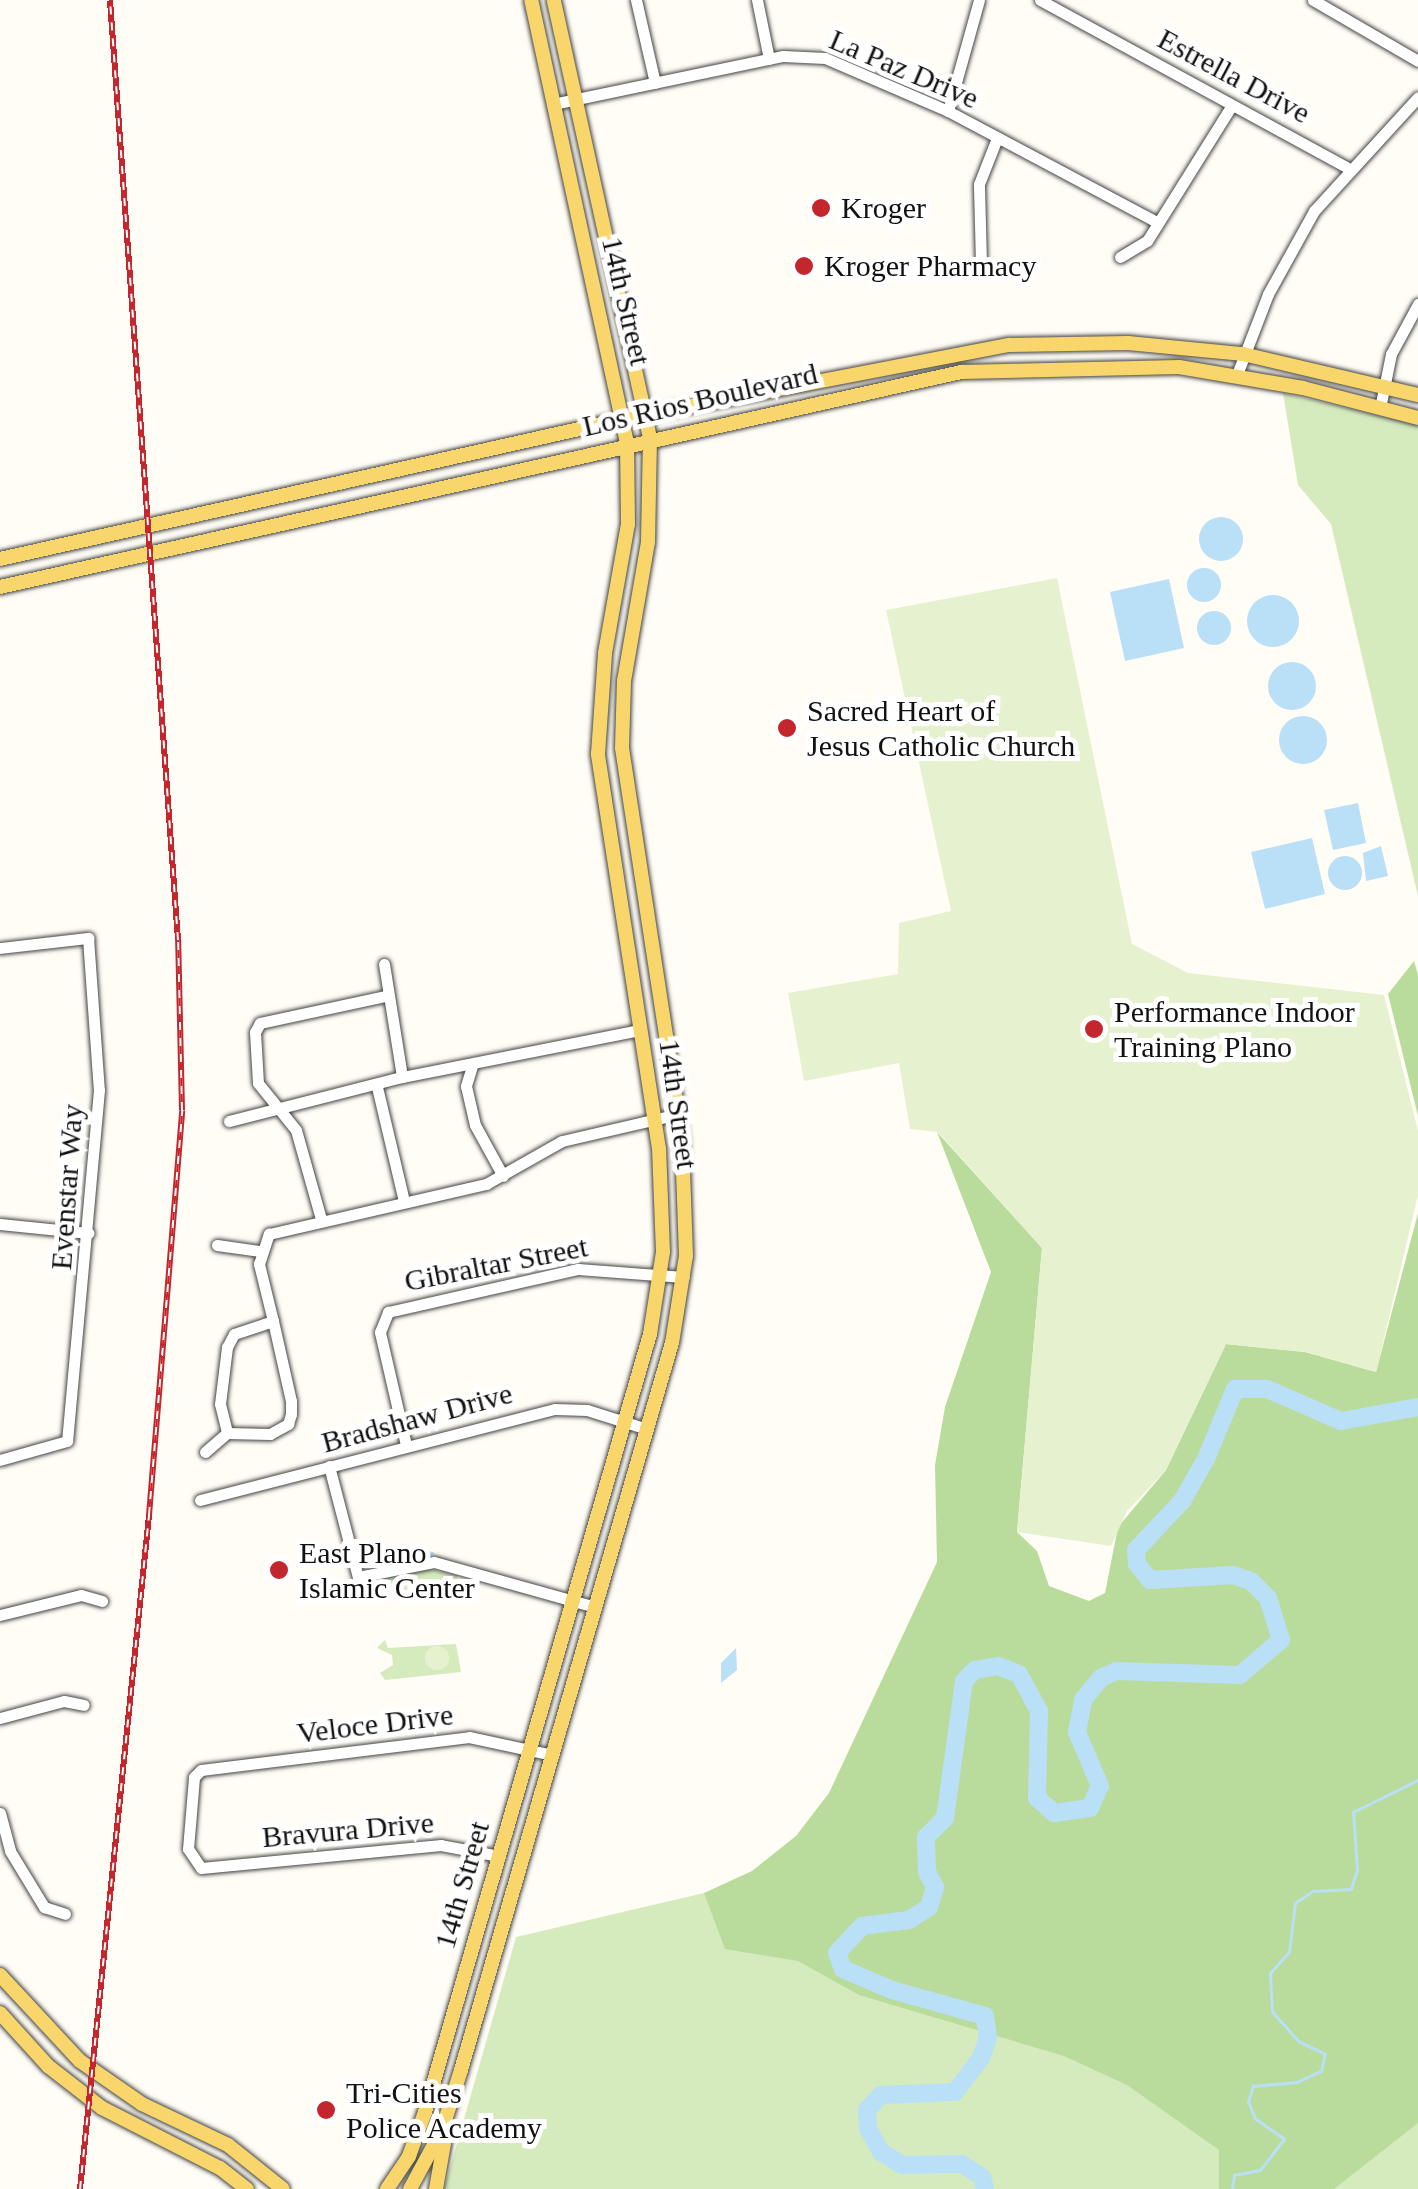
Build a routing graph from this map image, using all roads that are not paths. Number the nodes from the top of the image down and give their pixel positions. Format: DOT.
graph roads {
  1 [pos="530,0"];
  2 [pos="554,0"];
  3 [pos="636,0"];
  4 [pos="756,0"];
  5 [pos="980,0"];
  6 [pos="1040,0"];
  7 [pos="1312,0"];
  8 [pos="1336,6"];
  9 [pos="769,59"];
  10 [pos="1418,61"];
  11 [pos="655,84"];
  12 [pos="1418,96"];
  13 [pos="576,101"];
  14 [pos="553,104"];
  15 [pos="1232,106"];
  16 [pos="948,112"];
  17 [pos="997,138"];
  18 [pos="1350,169"];
  19 [pos="1157,222"];
  20 [pos="608,241"];
  21 [pos="586,246"];
  22 [pos="1120,258"];
  23 [pos="981,263"];
  24 [pos="1418,304"];
  25 [pos="1243,354"];
  26 [pos="904,362"];
  27 [pos="1236,377"];
  28 [pos="904,382"];
  29 [pos="798,384"];
  30 [pos="1384,387"];
  31 [pos="1418,395"];
  32 [pos="803,405"];
  33 [pos="1380,408"];
  34 [pos="647,416"];
  35 [pos="1418,418"];
  36 [pos="624,420"];
  37 [pos="650,438"];
  38 [pos="627,443"];
  39 [pos="442,460"];
  40 [pos="451,487"];
  41 [pos="317,488"];
  42 [pos="323,513"];
  43 [pos="0,559"];
  44 [pos="0,586"];
  45 [pos="608,634"];
  46 [pos="630,638"];
  47 [pos="626,802"];
  48 [pos="603,805"];
  49 [pos="646,918"];
  50 [pos="622,921"];
  51 [pos="0,948"];
  52 [pos="384,964"];
  53 [pos="385,996"];
  54 [pos="640,1030"];
  55 [pos="472,1066"];
  56 [pos="402,1078"];
  57 [pos="377,1088"];
  58 [pos="277,1110"];
  59 [pos="678,1114"];
  60 [pos="654,1119"];
  61 [pos="230,1121"];
  62 [pos="503,1176"];
  63 [pos="404,1201"];
  64 [pos="321,1219"];
  65 [pos="0,1224"];
  66 [pos="89,1233"];
  67 [pos="217,1245"];
  68 [pos="259,1250"];
  69 [pos="660,1274"];
  70 [pos="684,1276"];
  71 [pos="273,1320"];
  72 [pos="625,1422"];
  73 [pos="647,1428"];
  74 [pos="227,1433"];
  75 [pos="406,1445"];
  76 [pos="205,1452"];
  77 [pos="0,1460"];
  78 [pos="328,1466"];
  79 [pos="200,1500"];
  80 [pos="573,1598"];
  81 [pos="102,1601"];
  82 [pos="595,1607"];
  83 [pos="0,1615"];
  84 [pos="84,1705"];
  85 [pos="0,1718"];
  86 [pos="530,1748"];
  87 [pos="553,1754"];
  88 [pos="0,1812"];
  89 [pos="5,1853"];
  90 [pos="499,1856"];
  91 [pos="200,1868"];
  92 [pos="65,1914"];
  93 [pos="469,1960"];
  94 [pos="491,1967"];
  95 [pos="0,1975"];
  96 [pos="0,2013"];
  97 [pos="449,2112"];
  98 [pos="228,2145"];
  99 [pos="220,2168"];
  100 [pos="246,2189"];
  101 [pos="284,2189"];
  102 [pos="387,2189"];
  103 [pos="410,2189"];
  104 [pos="436,2189"];
  1 -- 14 [label="main road, 14th Street"];
  2 -- 13 [label="main road, 14th Street"];
  3 -- 11 [label="street"];
  4 -- 9 [label="street"];
  5 -- 16 [label="street"];
  6 -- 15 [label="street, Estrella Drive"];
  7 -- 8 [label="street"];
  8 -- 10 [label="street"];
  9 -- 11 [label="street, La Paz Drive"];
  9 -- 16 [label="street, La Paz Drive"];
  11 -- 13 [label="street, La Paz Drive"];
  12 -- 18 [label="street"];
  13 -- 14 [label="street, La Paz Drive"];
  13 -- 20 [label="main road, 14th Street"];
  14 -- 21 [label="main road, 14th Street"];
  15 -- 18 [label="street, Estrella Drive"];
  15 -- 19 [label="street"];
  16 -- 17 [label="street, La Paz Drive"];
  17 -- 19 [label="street, La Paz Drive"];
  17 -- 23 [label="street"];
  18 -- 25 [label="street"];
  19 -- 22 [label="street"];
  20 -- 21 [label="main road"];
  20 -- 34 [label="main road, 14th Street"];
  21 -- 36 [label="main road, 14th Street"];
  24 -- 30 [label="street"];
  25 -- 26 [label="main road, Los Rios Boulevard"];
  25 -- 27 [label="street"];
  25 -- 30 [label="main road, Los Rios Boulevard"];
  26 -- 28 [label="main road"];
  26 -- 29 [label="main road, Los Rios Boulevard"];
  27 -- 28 [label="main road, Los Rios Boulevard"];
  27 -- 33 [label="main road, Los Rios Boulevard"];
  28 -- 32 [label="main road, Los Rios Boulevard"];
  29 -- 32 [label="main road"];
  29 -- 34 [label="main road, Los Rios Boulevard"];
  30 -- 31 [label="main road, Los Rios Boulevard"];
  30 -- 33 [label="street"];
  32 -- 37 [label="main road, Los Rios Boulevard"];
  33 -- 35 [label="main road, Los Rios Boulevard"];
  34 -- 36 [label="main road, Los Rios Boulevard"];
  34 -- 37 [label="main road, 14th Street"];
  36 -- 38 [label="main road, 14th Street"];
  36 -- 39 [label="main road, Los Rios Boulevard"];
  37 -- 38 [label="main road, Los Rios Boulevard"];
  37 -- 46 [label="main road, 14th Street"];
  38 -- 40 [label="main road, Los Rios Boulevard"];
  38 -- 45 [label="main road, 14th Street"];
  39 -- 40 [label="main road"];
  39 -- 41 [label="main road, Los Rios Boulevard"];
  40 -- 42 [label="main road, Los Rios Boulevard"];
  41 -- 42 [label="main road"];
  41 -- 43 [label="main road, Los Rios Boulevard"];
  42 -- 44 [label="main road, Los Rios Boulevard"];
  45 -- 46 [label="main road"];
  45 -- 48 [label="main road, 14th Street"];
  46 -- 47 [label="main road, 14th Street"];
  47 -- 48 [label="main road"];
  47 -- 49 [label="main road, 14th Street"];
  48 -- 50 [label="main road, 14th Street"];
  49 -- 50 [label="main road"];
  49 -- 59 [label="main road, 14th Street"];
  50 -- 54 [label="main road, 14th Street"];
  51 -- 66 [label="street, Evenstar Way"];
  52 -- 53 [label="street"];
  53 -- 56 [label="street"];
  53 -- 58 [label="street"];
  54 -- 55 [label="street"];
  54 -- 60 [label="main road, 14th Street"];
  55 -- 56 [label="street"];
  55 -- 62 [label="street"];
  56 -- 57 [label="street"];
  57 -- 58 [label="street"];
  57 -- 63 [label="street"];
  58 -- 61 [label="street"];
  58 -- 64 [label="street"];
  59 -- 60 [label="street"];
  59 -- 70 [label="main road, 14th Street"];
  60 -- 62 [label="street"];
  60 -- 69 [label="main road, 14th Street"];
  62 -- 63 [label="street"];
  63 -- 64 [label="street"];
  64 -- 68 [label="street"];
  65 -- 66 [label="street"];
  66 -- 77 [label="street, Evenstar Way"];
  67 -- 68 [label="street"];
  68 -- 71 [label="street"];
  69 -- 70 [label="street, Gibraltar Street"];
  69 -- 72 [label="main road, 14th Street"];
  69 -- 75 [label="street, Gibraltar Street"];
  70 -- 73 [label="main road, 14th Street"];
  71 -- 74 [label="street"];
  71 -- 74 [label="street"];
  72 -- 73 [label="street, Bradshaw Drive"];
  72 -- 75 [label="street, Bradshaw Drive"];
  72 -- 80 [label="main road, 14th Street"];
  73 -- 82 [label="main road, 14th Street"];
  74 -- 76 [label="street"];
  75 -- 78 [label="street, Bradshaw Drive"];
  78 -- 79 [label="street, Bradshaw Drive"];
  78 -- 80 [label="street"];
  80 -- 82 [label="street"];
  80 -- 86 [label="main road, 14th Street"];
  81 -- 83 [label="street"];
  82 -- 87 [label="main road, 14th Street"];
  84 -- 85 [label="street"];
  86 -- 87 [label="street, Veloce Drive"];
  86 -- 90 [label="main road, 14th Street"];
  86 -- 91 [label="street, Veloce Drive"];
  87 -- 94 [label="main road, 14th Street"];
  88 -- 89 [label="street"];
  89 -- 92 [label="street"];
  90 -- 91 [label="street, Bravura Drive"];
  90 -- 93 [label="main road, 14th Street"];
  93 -- 94 [label="main road"];
  93 -- 102 [label="main road, 14th Street"];
  94 -- 97 [label="main road, 14th Street"];
  95 -- 98 [label="main road"];
  96 -- 99 [label="main road"];
  97 -- 103 [label="main road, 14th Street"];
  97 -- 104 [label="main road"];
  98 -- 99 [label="main road"];
  98 -- 101 [label="main road"];
  99 -- 100 [label="main road"];
}
